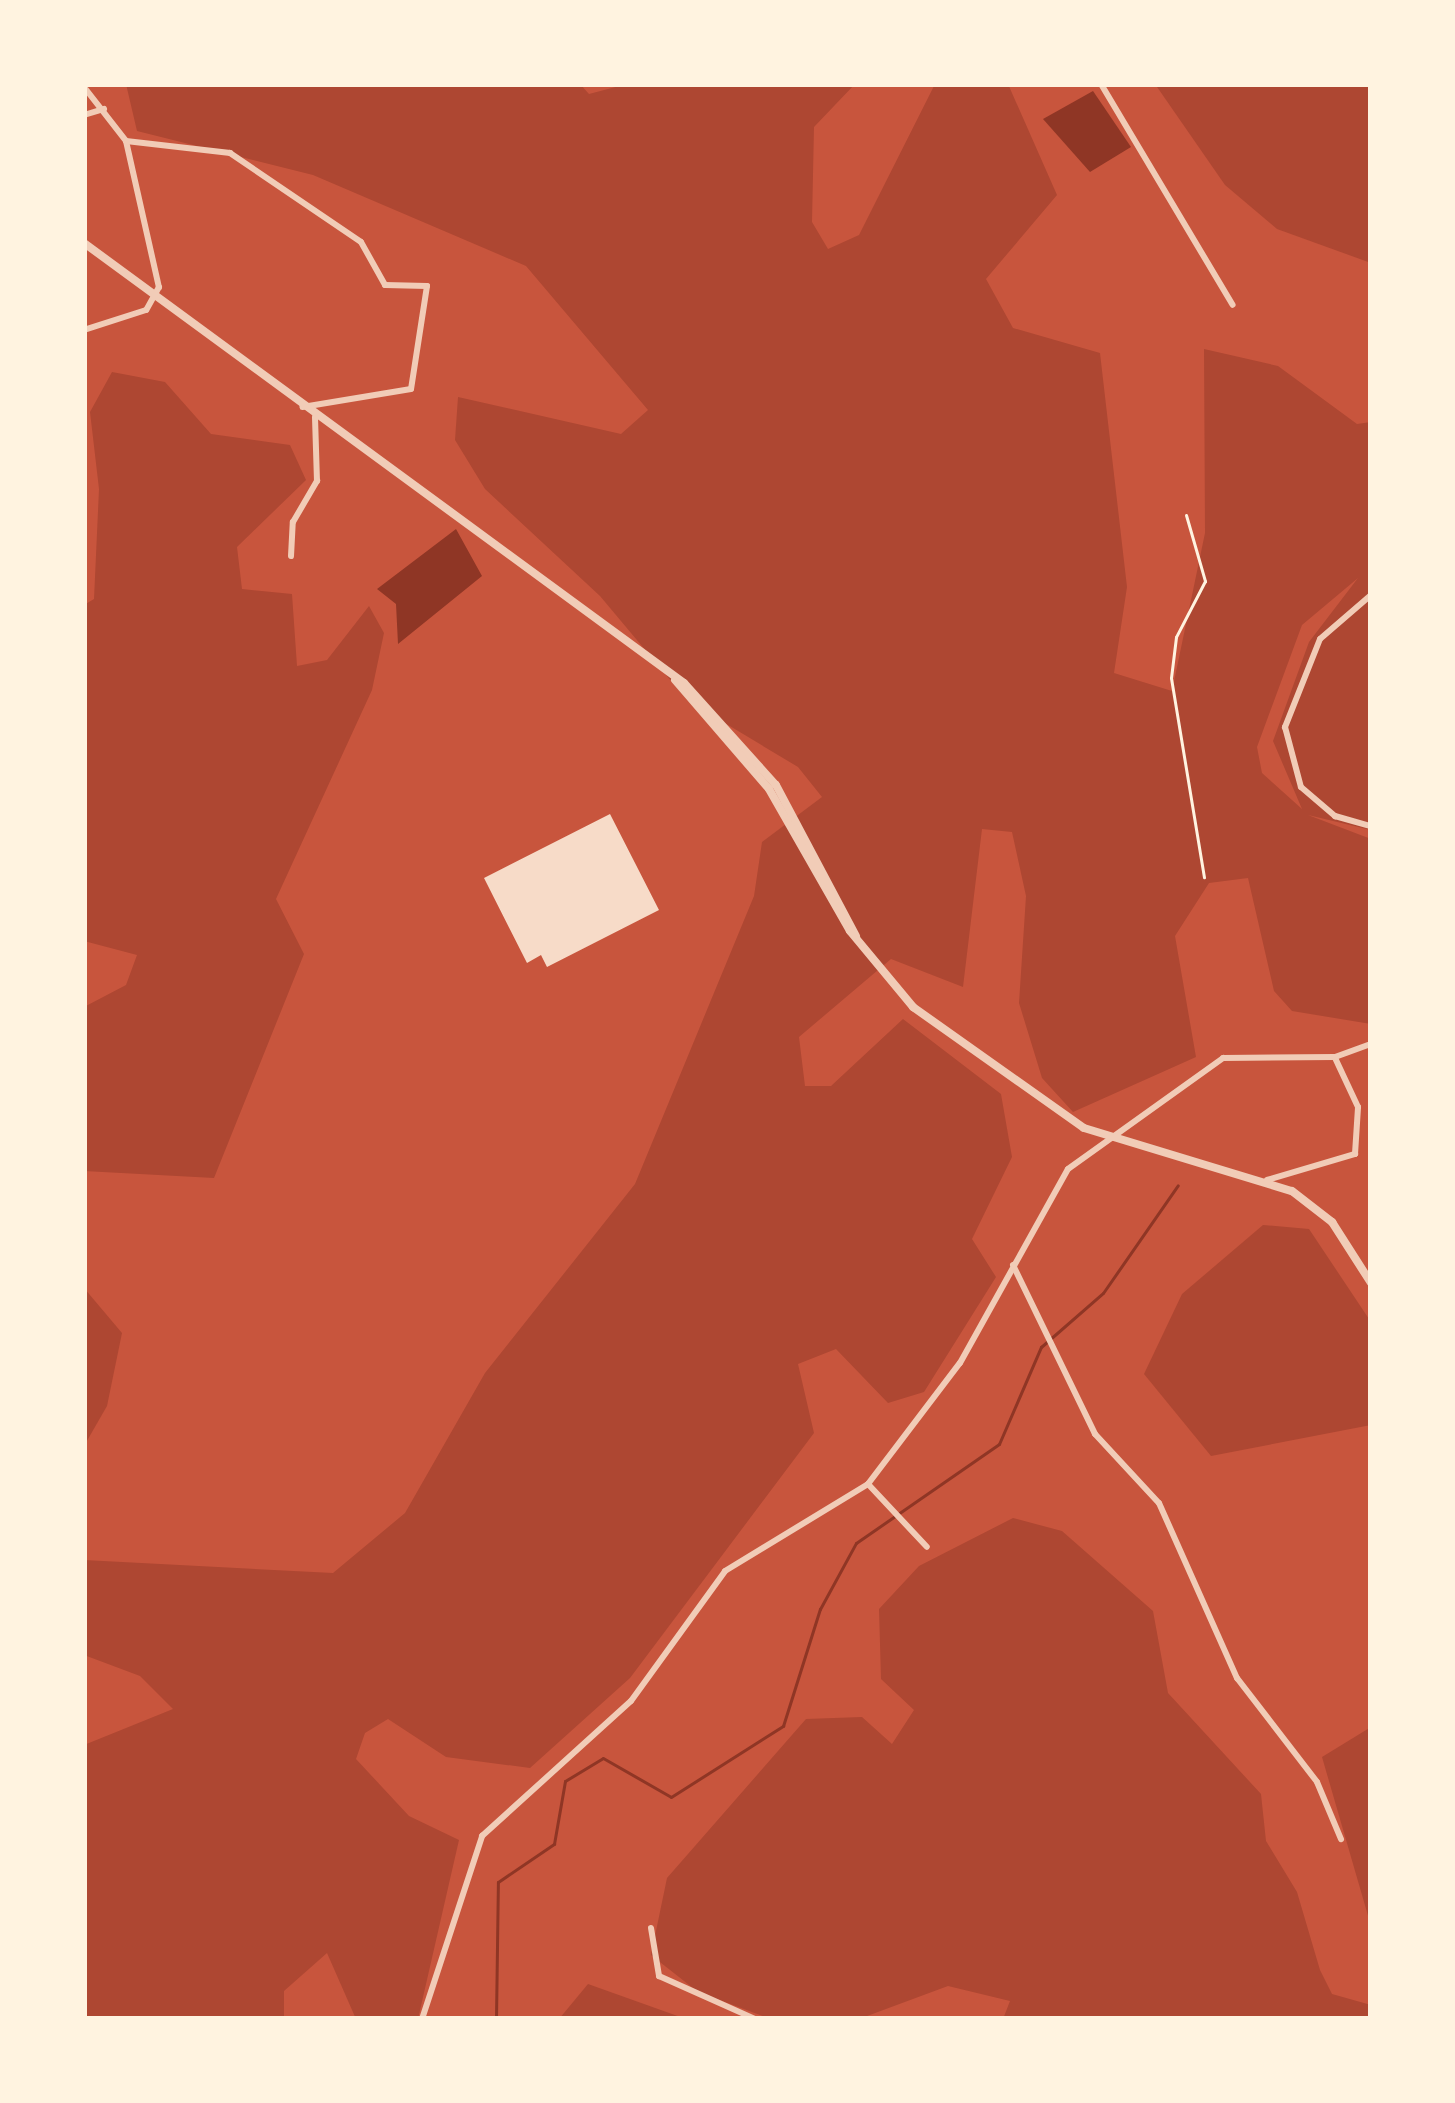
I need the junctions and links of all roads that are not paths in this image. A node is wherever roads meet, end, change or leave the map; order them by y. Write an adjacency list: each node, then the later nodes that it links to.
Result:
1 (1101, 84): 8 (street)
2 (84, 86): 3 (street)
3 (104, 109): 4 (street); 5 (street)
4 (84, 115)
5 (126, 141): 7 (street); 10 (street)
6 (84, 243): 7 (street)
7 (157, 300): 9 (street); 10 (street)
8 (1233, 305)
9 (84, 330)
10 (302, 407): 11 (street)
11 (315, 417): 12 (street); 17 (street)
12 (291, 556)
13 (1371, 595): 14 (street)
14 (1371, 826)
15 (1371, 1044): 16 (street)
16 (1335, 1058): 17 (street); 18 (street)
17 (1103, 1136): 18 (street); 19 (street)
18 (1268, 1180): 20 (street)
19 (1013, 1265): 21 (street); 23 (street)
20 (1371, 1282)
21 (868, 1484): 22 (street); 25 (street)
22 (927, 1547)
23 (1341, 1839)
24 (651, 1928): 26 (street)
25 (422, 2019)
26 (755, 2019)

